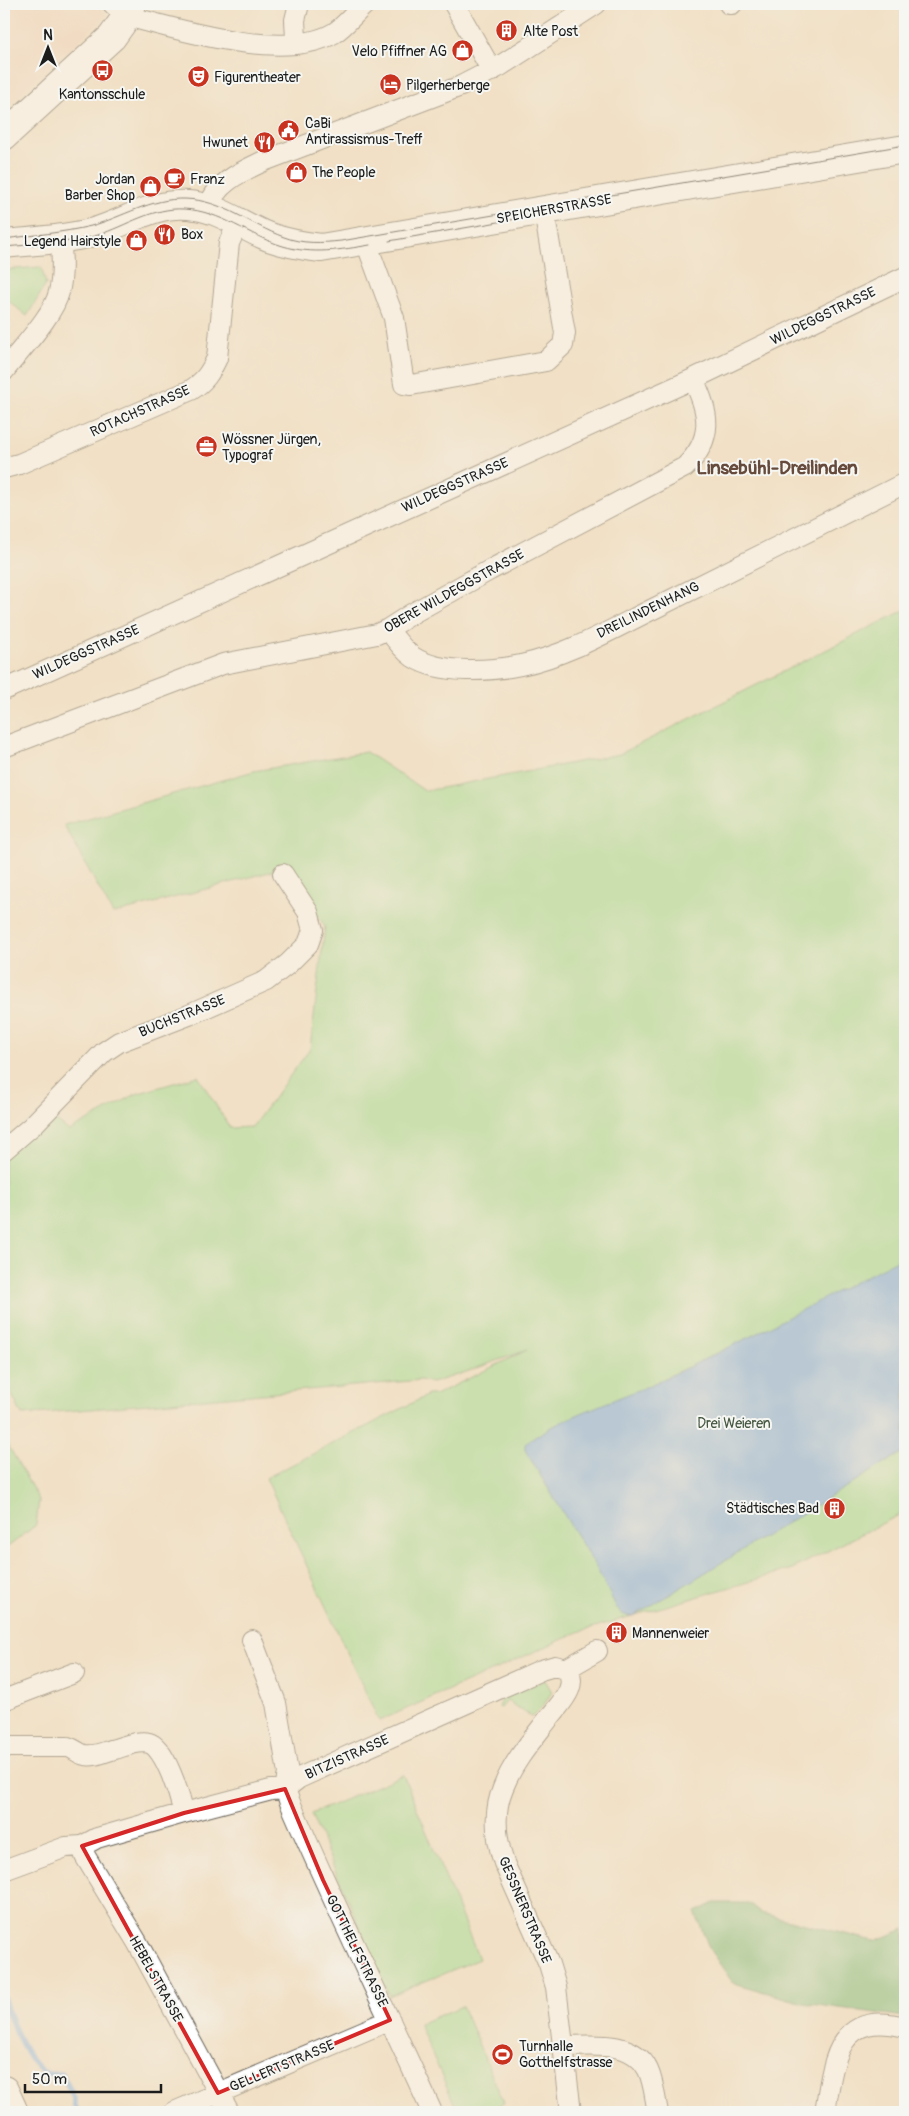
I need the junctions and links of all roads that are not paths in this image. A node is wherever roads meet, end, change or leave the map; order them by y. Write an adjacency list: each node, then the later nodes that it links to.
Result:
1 (299, 4): 6 (street)
2 (365, 4): 6 (street)
3 (454, 4): 7 (street)
4 (596, 4): 7 (street)
5 (124, 8): 6 (street); 8 (main road)
6 (293, 44)
7 (492, 70): 10 (street)
8 (4, 136)
9 (905, 149): 11 (main road, SPEICHERSTRASSE)
10 (209, 208): 12 (main road, SPEICHERSTRASSE); 13 (main road, SPEICHERSTRASSE)
11 (544, 211): 14 (main road, SPEICHERSTRASSE); 14 (street)
12 (239, 221): 14 (main road, SPEICHERSTRASSE); 19 (street, ROTACHSTRASSE)
13 (60, 238): 15 (main road, SPEICHERSTRASSE); 17 (street)
14 (366, 242)
15 (4, 244)
16 (905, 277): 18 (street, WILDEGGSTRASSE)
17 (4, 371)
18 (693, 379): 21 (street, OBERE WILDEGGSTRASSE); 22 (street, WILDEGGSTRASSE)
19 (4, 468)
20 (905, 483): 21 (street, DREILINDENHANG)
21 (388, 629): 23 (street, OBERE WILDEGGSTRASSE)
22 (4, 690)
23 (4, 747)
24 (283, 874): 25 (street, BUCHSTRASSE)
25 (4, 1150)
26 (252, 1640): 32 (street)
27 (597, 1651): 28 (street, BITZISTRASSE)
28 (566, 1669): 32 (street, BITZISTRASSE); 38 (street, GESSNERSTRASSE)
29 (74, 1673): 30 (street)
30 (4, 1700)
31 (4, 1747): 33 (street)
32 (285, 1789): 33 (street, BITZISTRASSE); 36 (street, GOTTHELFSTRASSE)
33 (184, 1813): 34 (street, BITZISTRASSE)
34 (82, 1846): 35 (street, BITZISTRASSE); 40 (street, HEBELSTRASSE)
35 (4, 1870)
36 (390, 2020): 40 (street, GELLERTSTRASSE); 44 (street, GOTTHELFSTRASSE)
37 (905, 2027): 47 (street)
38 (563, 2046): 45 (street, GESSNERSTRASSE); 46 (street)
39 (4, 2090): 41 (main road)
40 (218, 2093): 42 (street, GELLERTSTRASSE); 43 (street, HEBELSTRASSE)
41 (14, 2112)
42 (174, 2112)
43 (229, 2112)
44 (432, 2112)
45 (571, 2112)
46 (658, 2112)
47 (825, 2112)

